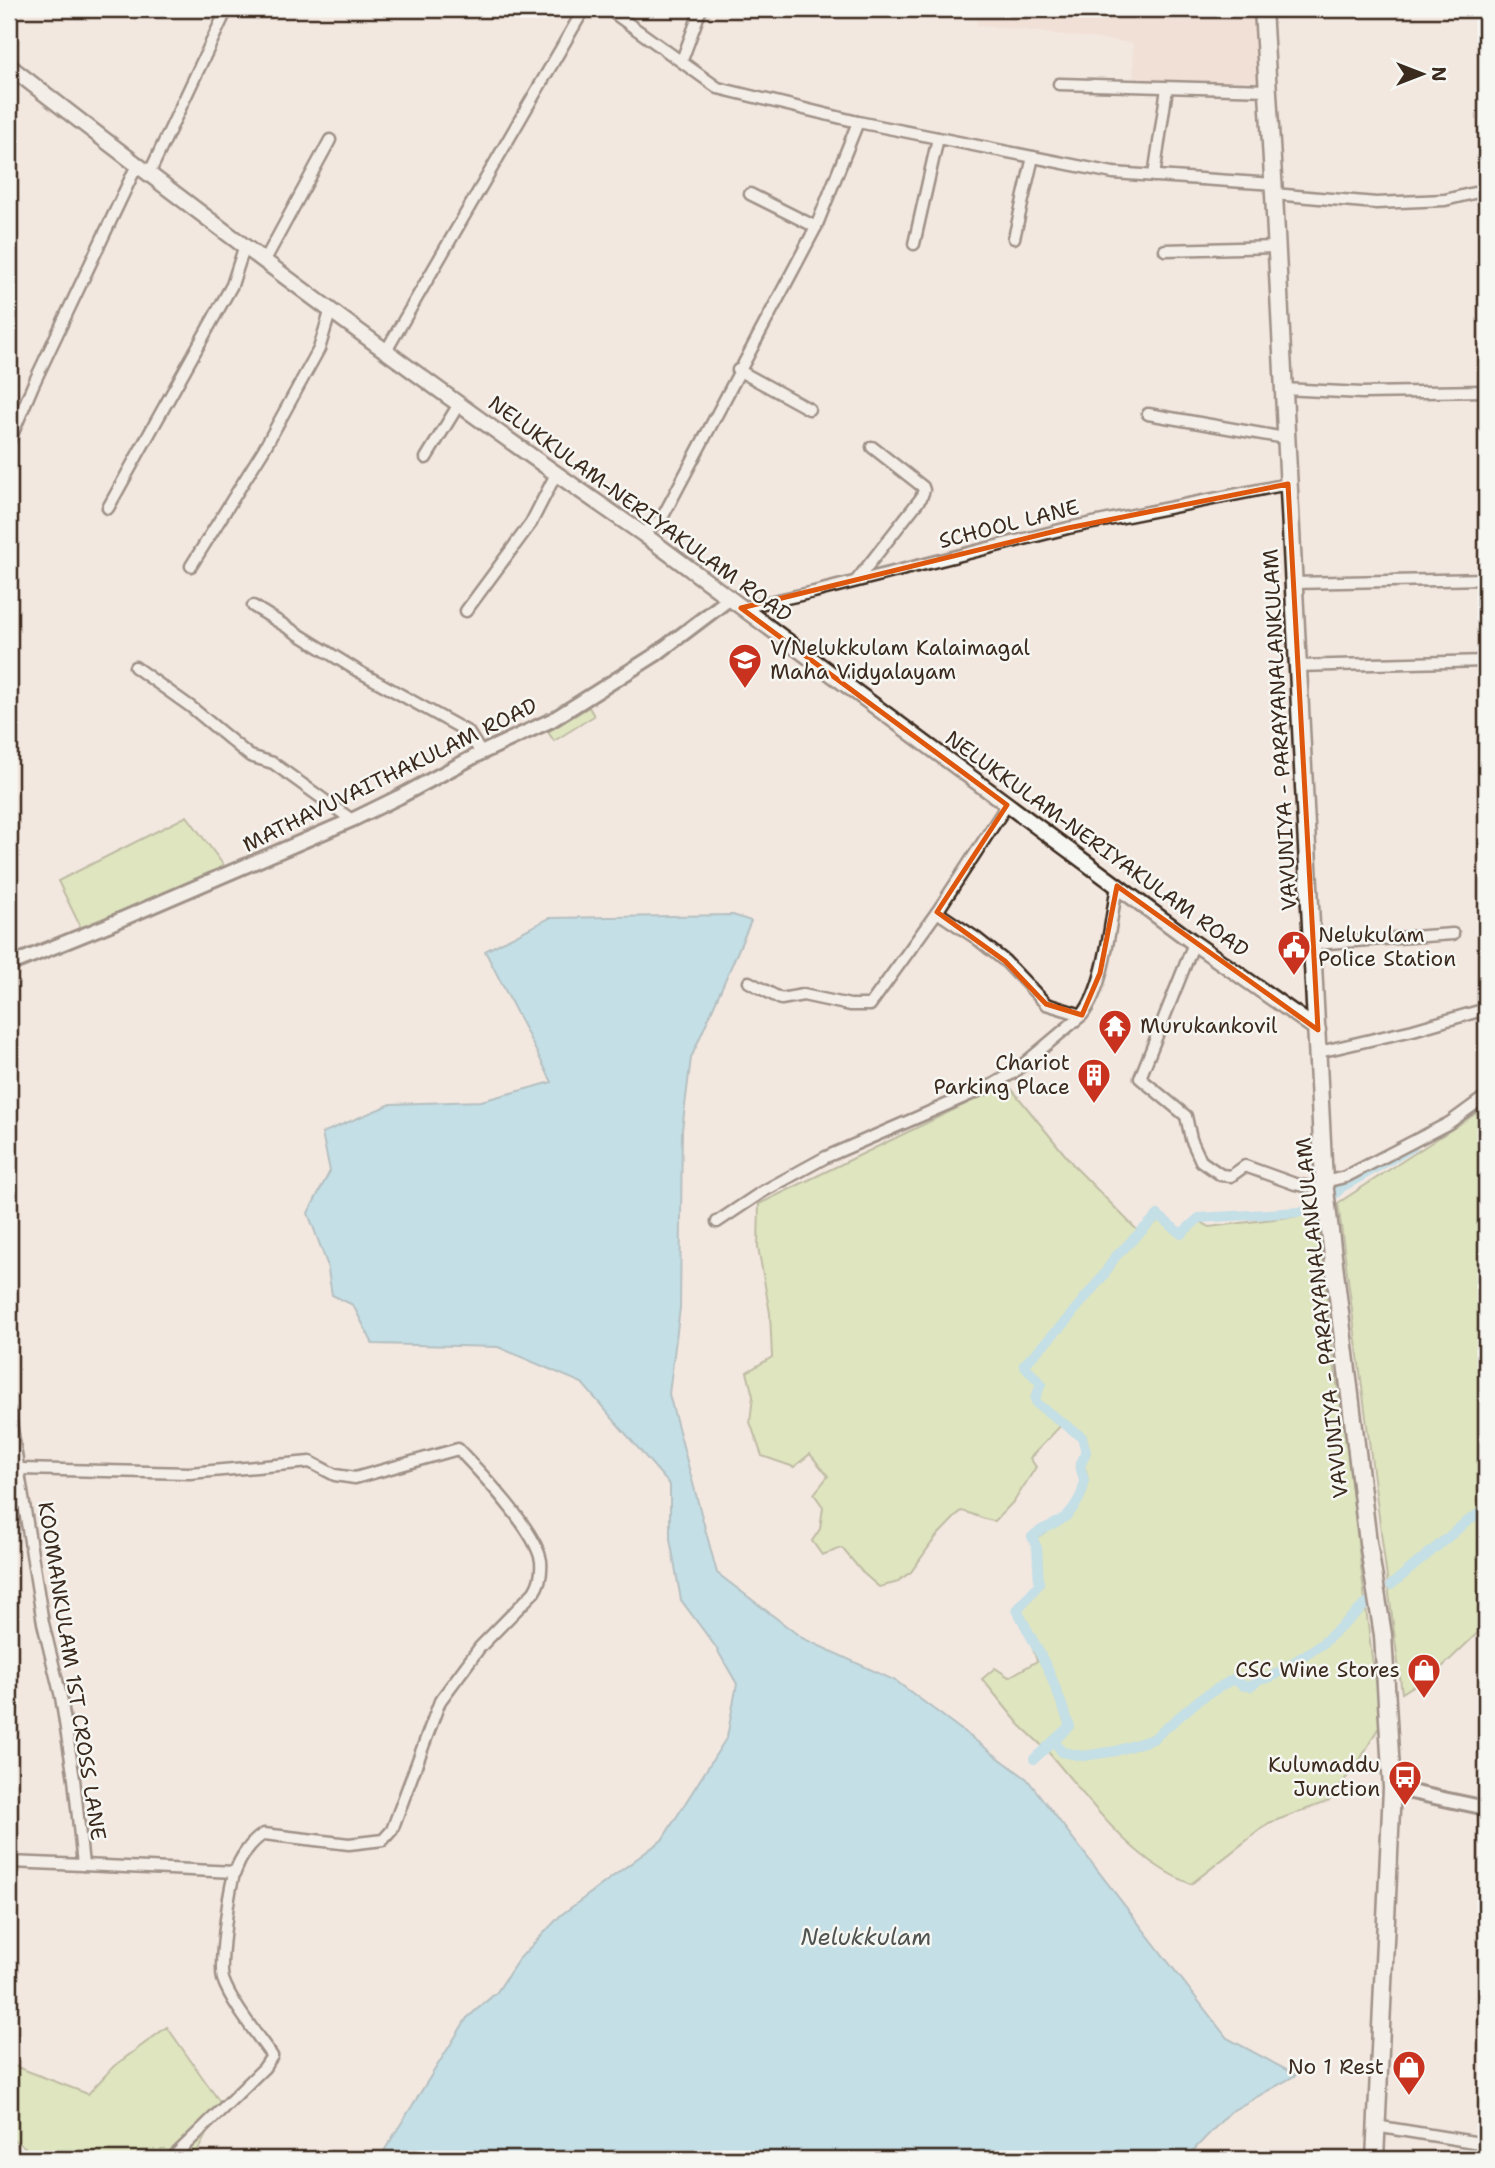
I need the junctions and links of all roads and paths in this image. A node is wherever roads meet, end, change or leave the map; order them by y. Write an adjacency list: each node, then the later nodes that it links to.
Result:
1 (227, 9): 15 (street)
2 (584, 9): 28 (street)
3 (608, 9): 6 (street)
4 (701, 9): 6 (street)
5 (1263, 9): 10 (highway, VAVUNIYA - PARAYANALANKULAM)
6 (682, 60): 11 (street)
7 (9, 66): 15 (main road, NELUKKULAM-NERIYAKULAM ROAD)
8 (1059, 84): 9 (street)
9 (1167, 88): 10 (street); 16 (street)
10 (1268, 90): 17 (highway, VAVUNIYA - PARAYANALANKULAM)
11 (858, 122): 12 (street); 20 (street)
12 (938, 138): 14 (street); 22 (street)
13 (330, 140): 26 (street)
14 (1033, 157): 16 (street); 21 (street)
15 (143, 170): 23 (main road, NELUKKULAM-NERIYAKULAM ROAD); 36 (street)
16 (1154, 176): 17 (street)
17 (1274, 189): 18 (street); 24 (highway, VAVUNIYA - PARAYANALANKULAM)
18 (1486, 190)
19 (750, 194): 20 (street)
20 (816, 227): 29 (street)
21 (1014, 238)
22 (914, 244)
23 (245, 245): 26 (main road, NELUKKULAM-NERIYAKULAM ROAD); 41 (street)
24 (1277, 247): 25 (street); 30 (highway, VAVUNIYA - PARAYANALANKULAM)
25 (1165, 250)
26 (265, 260): 27 (main road, NELUKKULAM-NERIYAKULAM ROAD)
27 (331, 309): 28 (main road, NELUKKULAM-NERIYAKULAM ROAD); 43 (street)
28 (386, 351): 32 (main road, NELUKKULAM-NERIYAKULAM ROAD)
29 (738, 370): 33 (street); 42 (street)
30 (1283, 389): 31 (street); 35 (highway, VAVUNIYA - PARAYANALANKULAM)
31 (1486, 391)
32 (459, 404): 38 (street); 39 (main road, NELUKKULAM-NERIYAKULAM ROAD)
33 (809, 409)
34 (1148, 414): 35 (street)
35 (1286, 438): 40 (highway, VAVUNIYA - PARAYANALANKULAM)
36 (9, 442)
37 (872, 447): 45 (street)
38 (426, 458)
39 (556, 474): 42 (main road, NELUKKULAM-NERIYAKULAM ROAD); 50 (street)
40 (1288, 484): 45 (street, SCHOOL LANE); 46 (highway, VAVUNIYA - PARAYANALANKULAM)
41 (108, 509)
42 (643, 534): 47 (main road, NELUKKULAM-NERIYAKULAM ROAD)
43 (191, 566)
44 (1486, 579): 46 (street)
45 (856, 582): 49 (street, SCHOOL LANE)
46 (1293, 583): 52 (highway, VAVUNIYA - PARAYANALANKULAM)
47 (729, 599): 49 (main road, NELUKKULAM-NERIYAKULAM ROAD); 54 (street, MATHAVUVAITHAKULAM ROAD)
48 (253, 606): 54 (street)
49 (741, 608): 55 (main road, NELUKKULAM-NERIYAKULAM ROAD)
50 (467, 611)
51 (1486, 661): 52 (street)
52 (1297, 666): 61 (highway, VAVUNIYA - PARAYANALANKULAM)
53 (135, 667): 56 (street)
54 (481, 753): 56 (street, MATHAVUVAITHAKULAM ROAD)
55 (1007, 805): 57 (main road, NELUKKULAM-NERIYAKULAM ROAD); 58 (street)
56 (352, 820): 62 (street, MATHAVUVAITHAKULAM ROAD)
57 (1117, 886): 60 (main road, NELUKKULAM-NERIYAKULAM ROAD); 65 (street)
58 (937, 912): 63 (street); 65 (street)
59 (1452, 934): 61 (street)
60 (1194, 943): 66 (main road, NELUKKULAM-NERIYAKULAM ROAD); 69 (street)
61 (1313, 944): 66 (highway, VAVUNIYA - PARAYANALANKULAM)
62 (9, 965)
63 (749, 982)
64 (1486, 1010): 67 (street)
65 (1082, 1015): 70 (street)
66 (1318, 1030): 67 (highway, VAVUNIYA - PARAYANALANKULAM)
67 (1319, 1052): 69 (highway, VAVUNIYA - PARAYANALANKULAM)
68 (1486, 1096): 69 (street)
69 (1325, 1186): 73 (highway, VAVUNIYA - PARAYANALANKULAM)
70 (717, 1222)
71 (9, 1410): 72 (street, KOOMANKULAM 1ST CROSS LANE)
72 (20, 1469): 76 (street, KOOMANKULAM 1ST CROSS LANE); 77 (street)
73 (1392, 1788): 74 (street); 78 (highway, VAVUNIYA - PARAYANALANKULAM)
74 (1486, 1808)
75 (9, 1862): 76 (street, KOOMANKULAM 1ST CROSS LANE)
76 (83, 1865): 77 (street)
77 (235, 1872): 80 (street)
78 (1375, 2126): 79 (street); 81 (highway, VAVUNIYA - PARAYANALANKULAM)
79 (1486, 2144)
80 (171, 2159)
81 (1375, 2159)

